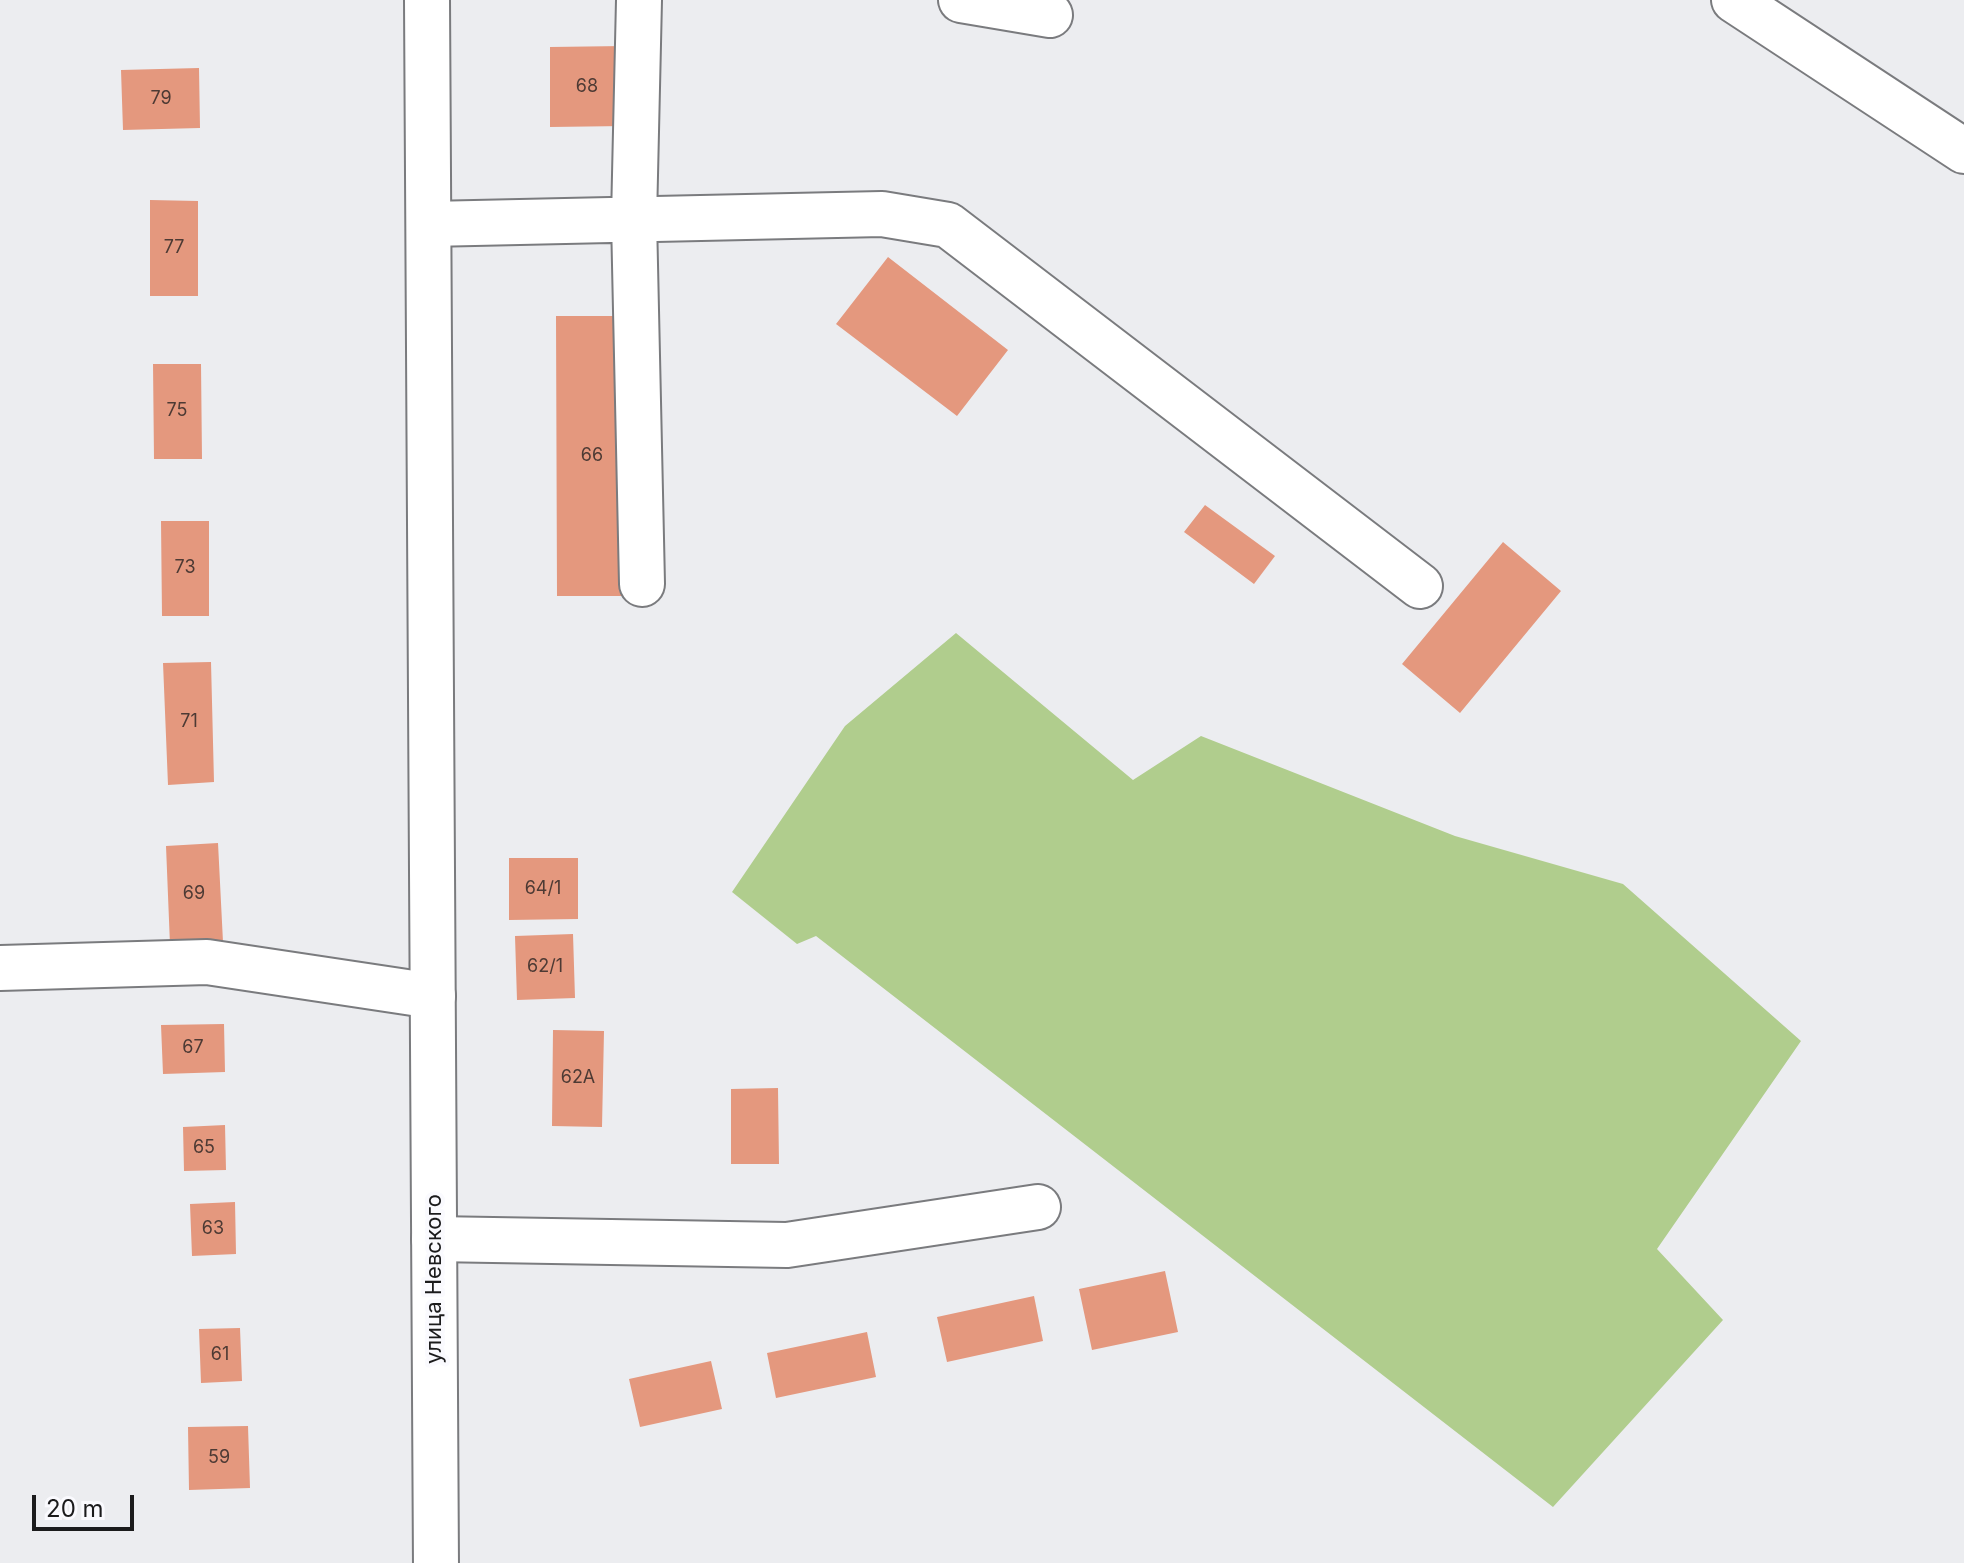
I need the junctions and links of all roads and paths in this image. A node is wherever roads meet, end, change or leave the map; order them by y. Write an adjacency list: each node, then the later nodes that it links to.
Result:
1 (427, 0): 8 (main road, улица Невского)
2 (639, 0): 7 (main road)
3 (961, 0): 5 (main road)
4 (1734, 0): 6 (main road)
5 (1050, 15)
6 (1964, 151)
7 (634, 219): 8 (main road); 9 (main road); 10 (main road)
8 (429, 224): 12 (main road, улица Невского)
9 (642, 584)
10 (1420, 586)
11 (0, 968): 12 (main road)
12 (433, 996): 14 (main road, улица Невского)
13 (1038, 1207): 14 (main road)
14 (434, 1239): 15 (main road, улица Невского)
15 (436, 1563)

